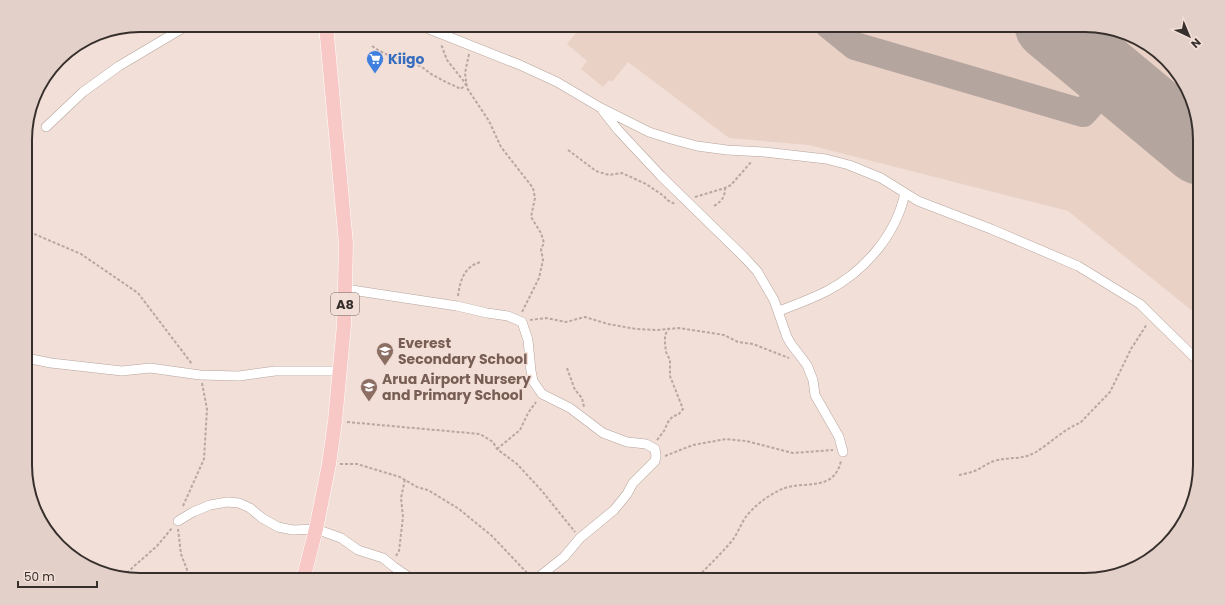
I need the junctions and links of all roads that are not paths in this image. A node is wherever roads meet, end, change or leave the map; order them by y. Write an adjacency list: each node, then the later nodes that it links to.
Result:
1 (176, 32): 5 (street)
2 (327, 32): 7 (main road, A8)
3 (437, 32): 4 (street)
4 (601, 108): 6 (street); 8 (street)
5 (46, 127)
6 (905, 193): 8 (street); 9 (street)
7 (345, 289): 11 (main road, A8); 17 (street)
8 (779, 311): 12 (street)
9 (1193, 356)
10 (32, 359): 11 (street)
11 (340, 371): 14 (main road, A8)
12 (843, 452)
13 (178, 521): 14 (street)
14 (316, 529): 15 (main road, A8); 16 (street)
15 (306, 573)
16 (403, 573)
17 (540, 573)

